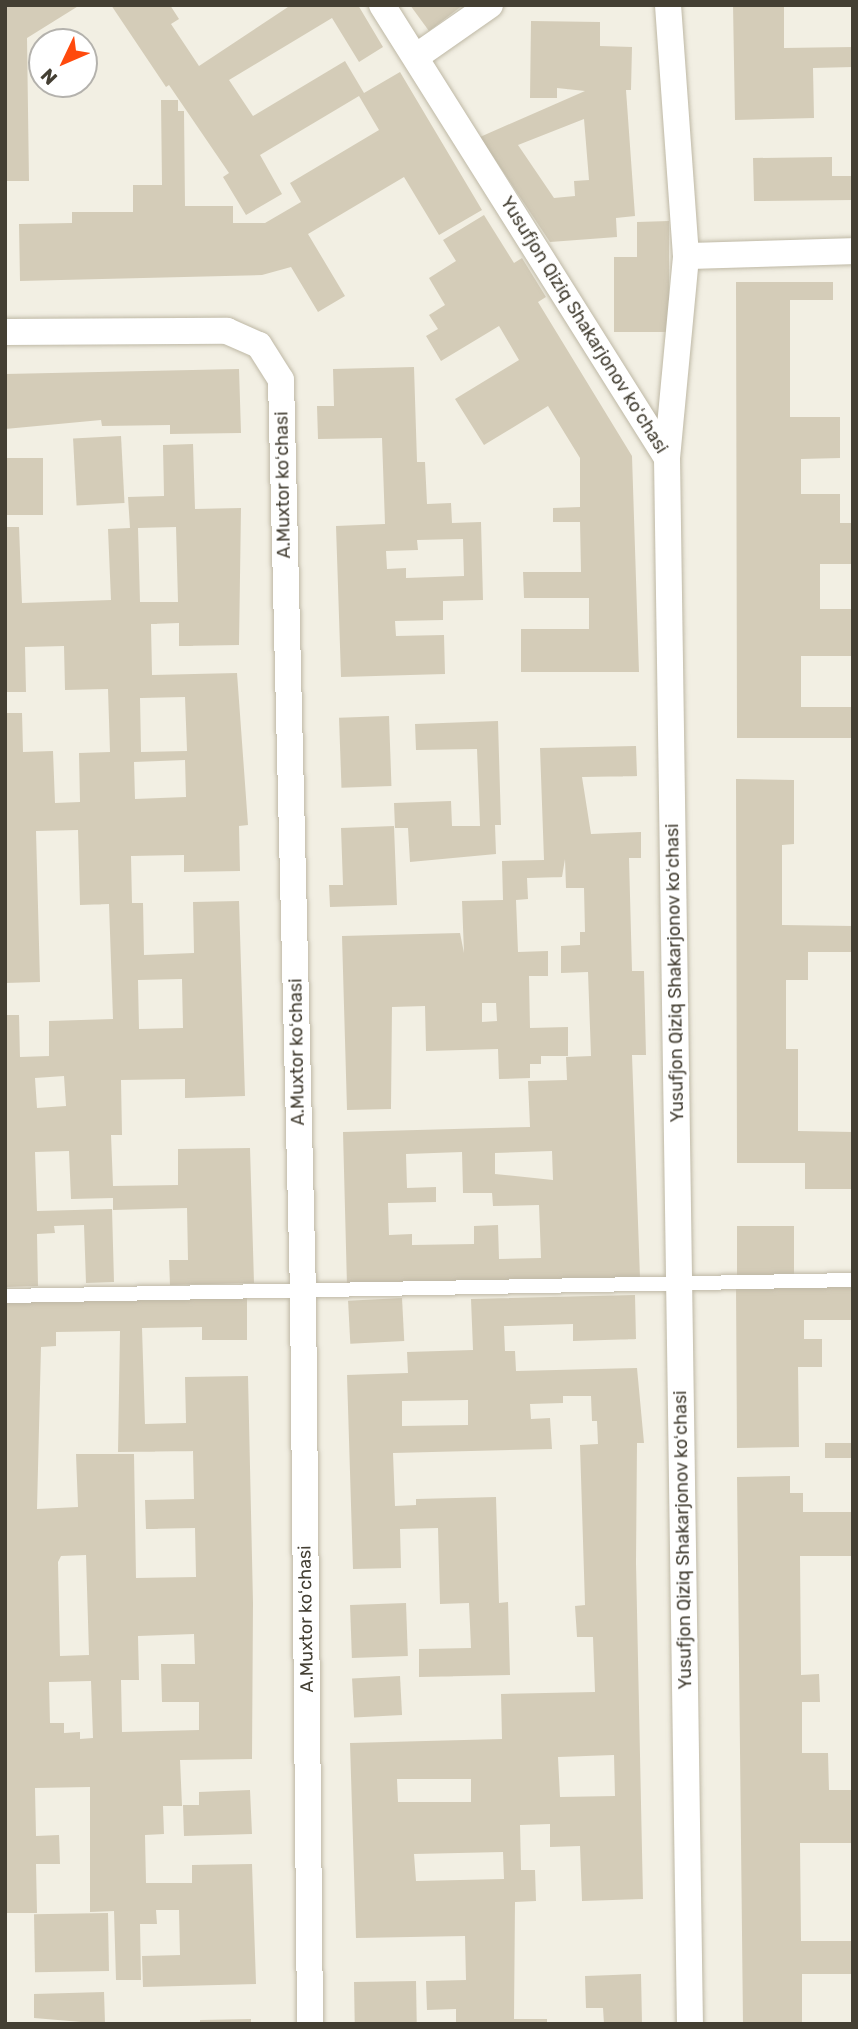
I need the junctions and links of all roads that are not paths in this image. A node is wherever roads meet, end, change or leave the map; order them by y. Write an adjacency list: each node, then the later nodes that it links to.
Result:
1 (382, 5): 4 (street, Yusufjon Qiziq Shakarjonov koʻchasi)
2 (490, 5): 4 (street)
3 (668, 5): 6 (street)
4 (417, 56): 8 (street, Yusufjon Qiziq Shakarjonov koʻchasi)
5 (853, 251): 6 (street)
6 (686, 256): 8 (street)
7 (5, 332): 11 (street, A.Muxtor koʻchasi)
8 (667, 458): 10 (street, Yusufjon Qiziq Shakarjonov koʻchasi)
9 (853, 1280): 10 (lane)
10 (680, 1284): 11 (lane); 14 (street, Yusufjon Qiziq Shakarjonov koʻchasi)
11 (303, 1293): 12 (lane); 13 (street, A.Muxtor koʻchasi)
12 (5, 1296)
13 (310, 2024)
14 (690, 2024)

